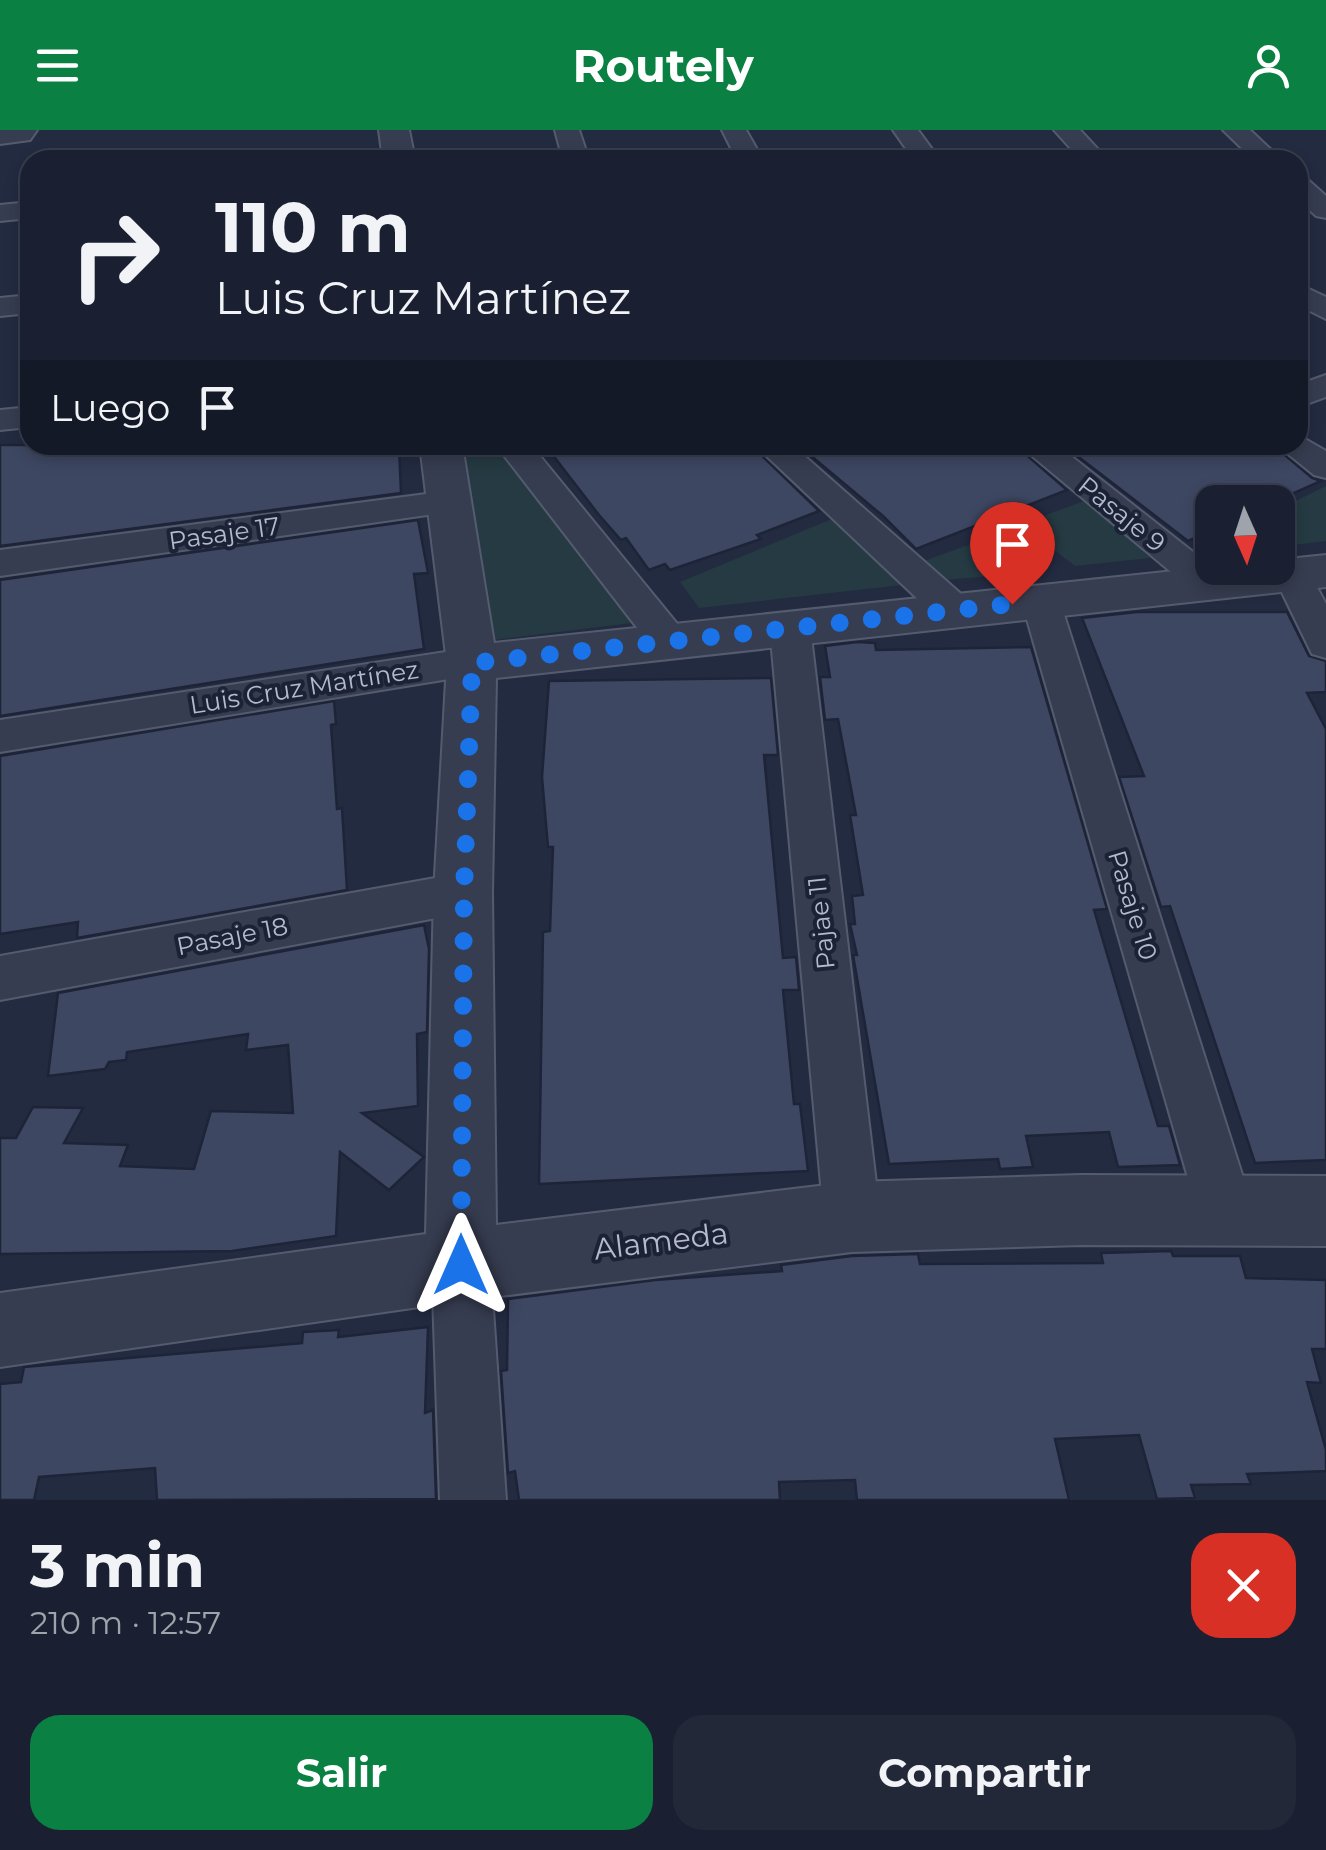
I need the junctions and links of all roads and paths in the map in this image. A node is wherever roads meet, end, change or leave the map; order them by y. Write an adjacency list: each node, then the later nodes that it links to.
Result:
1 (25, 130): 4 (street)
2 (1066, 130): 5 (street)
3 (1235, 130): 6 (street)
4 (0, 136)
5 (1085, 150)
6 (1258, 150)
7 (442, 455): 11 (street)
8 (521, 455): 19 (street)
9 (783, 455): 17 (street)
10 (1048, 455): 13 (street, Pasaje 9)
11 (449, 502): 12 (street, Pasaje 17); 21 (street)
12 (0, 563)
13 (1195, 573)
14 (1309, 573): 20 (street)
15 (1199, 585): 16 (street, Luis Cruz Martínez)
16 (1041, 602): 17 (street, Luis Cruz Martínez); 25 (street, Pasaje 10)
17 (954, 611): 18 (street, Luis Cruz Martínez)
18 (790, 628): 19 (street, Luis Cruz Martínez); 27 (street, Pajae 11)
19 (669, 642): 21 (street, Luis Cruz Martínez)
20 (1326, 644)
21 (472, 663): 22 (street, Luis Cruz Martínez); 23 (street)
22 (0, 736)
23 (464, 893): 24 (street, Pasaje 18); 28 (street)
24 (0, 978)
25 (1225, 1209): 26 (street, Alameda); 27 (street, Alameda)
26 (1326, 1212)
27 (852, 1217): 28 (street, Alameda)
28 (461, 1265): 29 (street, Alameda); 30 (street)
29 (0, 1330)
30 (473, 1500)

